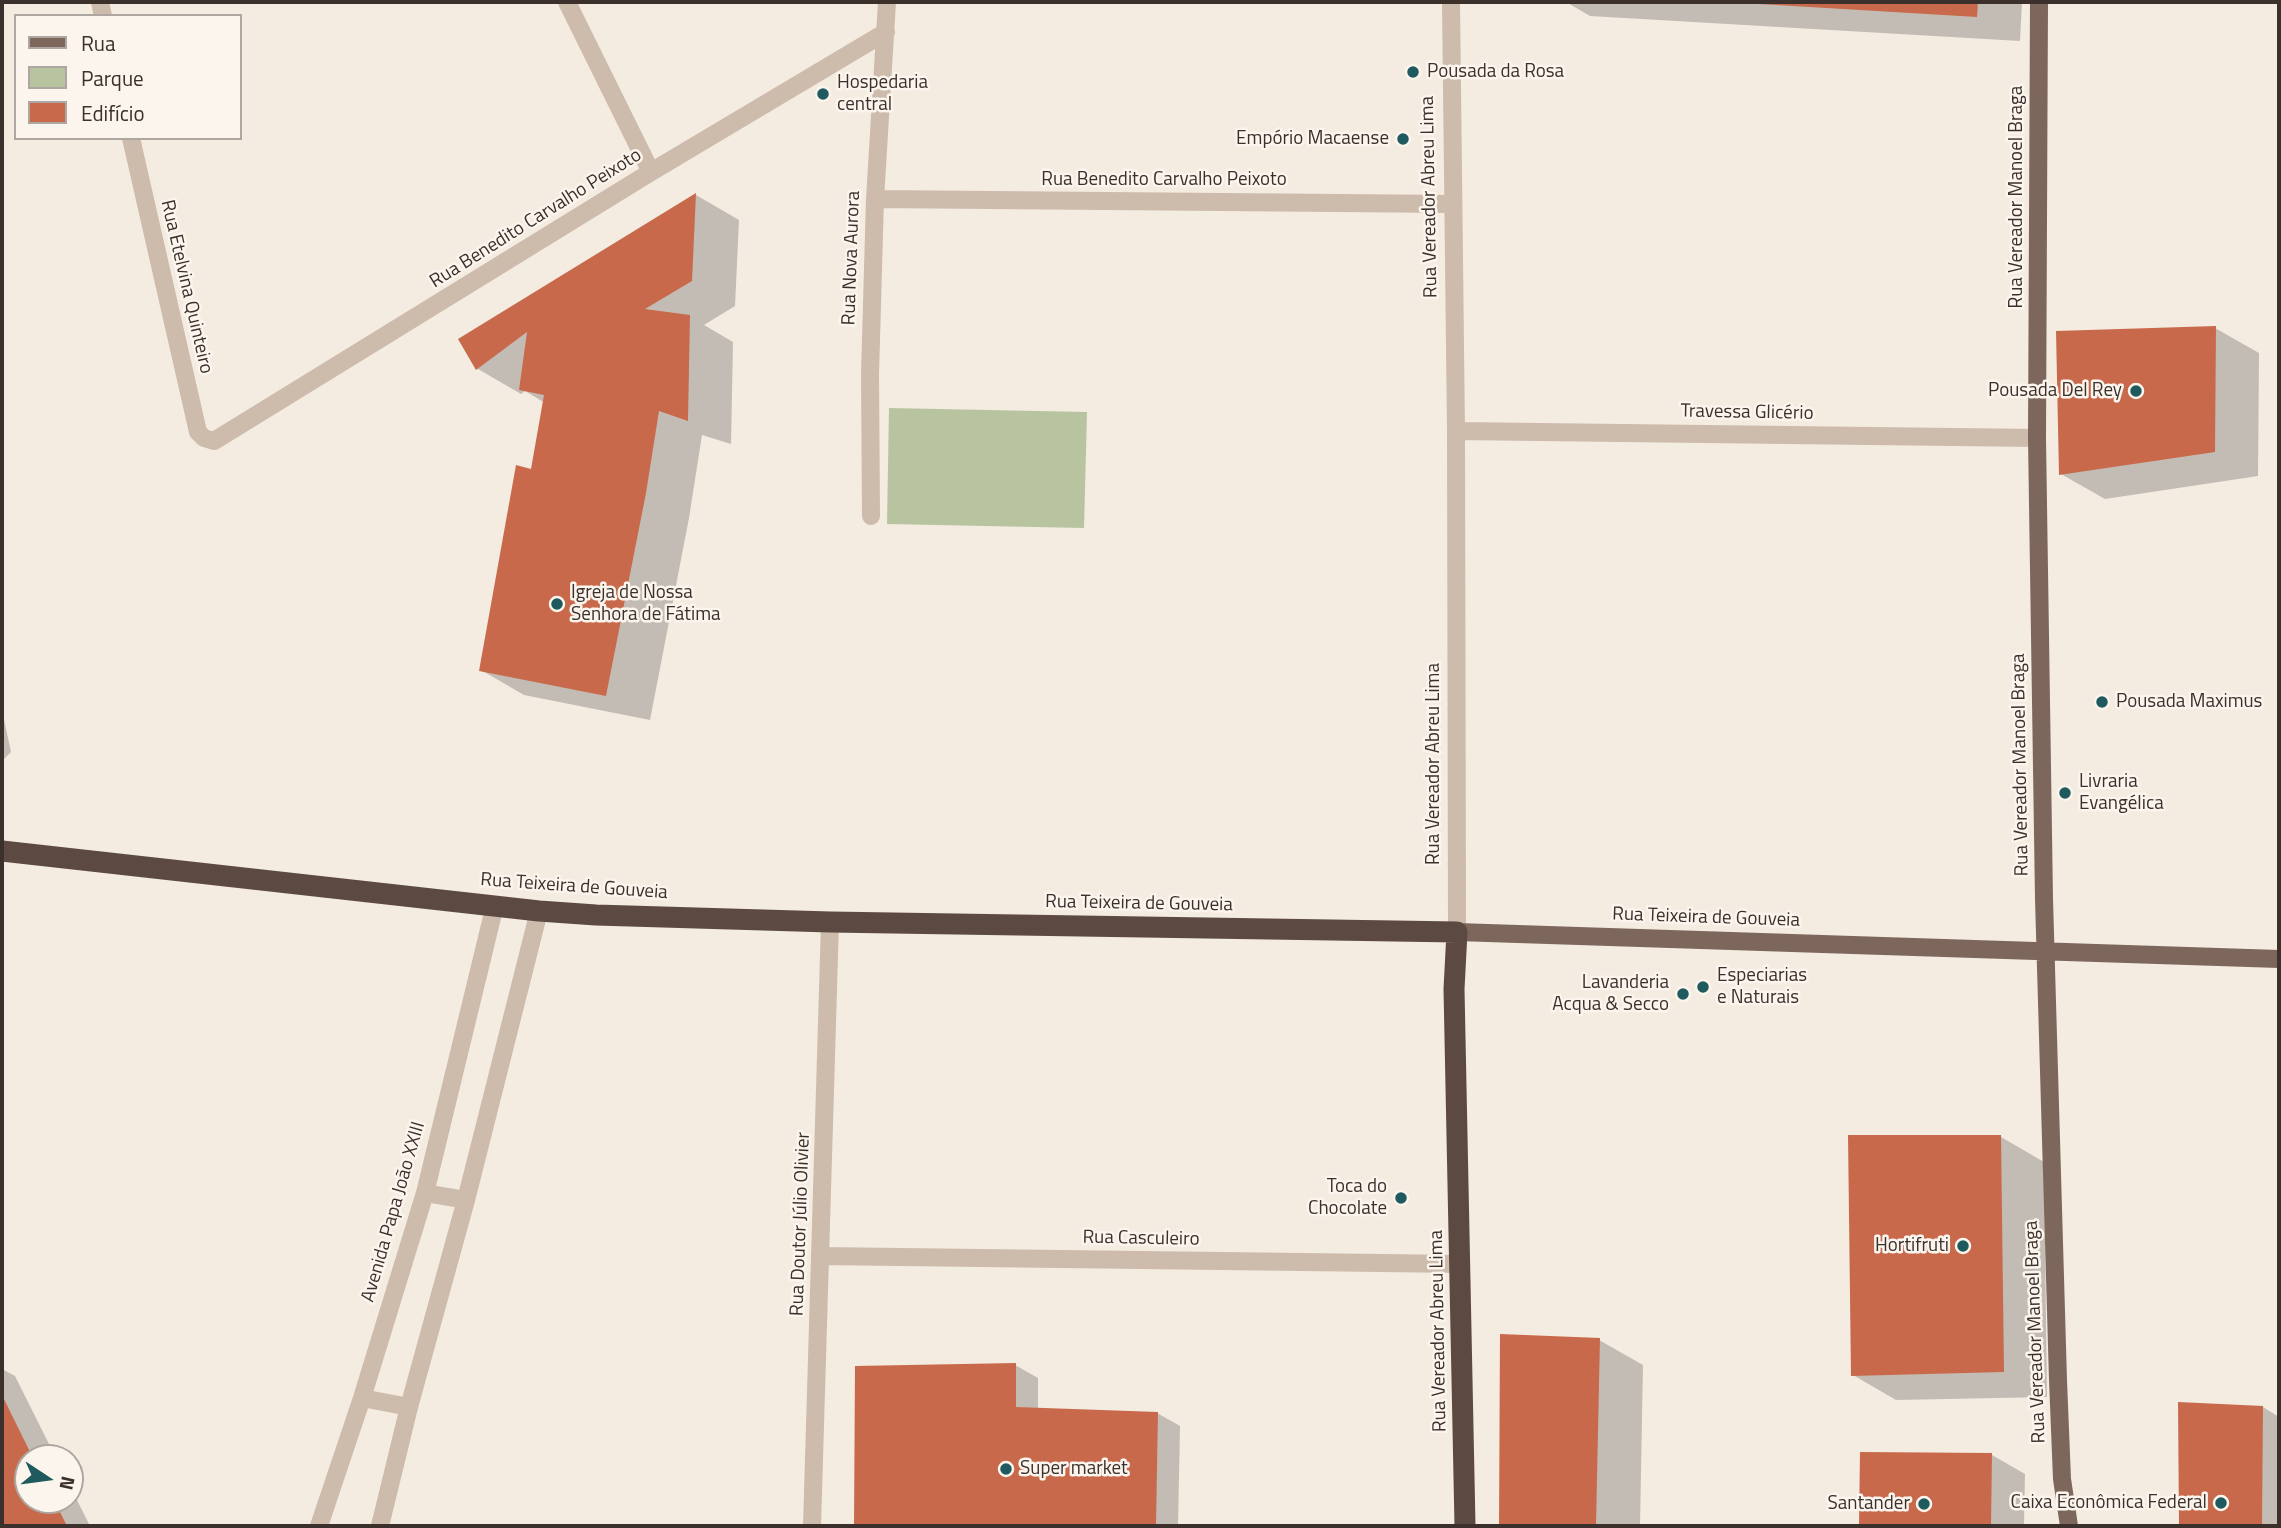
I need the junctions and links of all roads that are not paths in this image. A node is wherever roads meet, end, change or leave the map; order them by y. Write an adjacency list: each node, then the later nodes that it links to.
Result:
1 (567, 2): 7 (street)
2 (887, 2): 5 (street, Rua Nova Aurora)
3 (1451, 2): 9 (street, Rua Vereador Abreu Lima)
4 (2039, 2): 11 (main road, Rua Vereador Manoel Braga)
5 (886, 32): 7 (street, Rua Benedito Carvalho Peixoto); 8 (street, Rua Nova Aurora)
6 (131, 140): 12 (street, Rua Etelvina Quinteiro)
7 (651, 172): 12 (street, Rua Benedito Carvalho Peixoto)
8 (875, 199): 9 (street, Rua Benedito Carvalho Peixoto); 13 (street, Rua Nova Aurora)
9 (1453, 204): 10 (street, Rua Vereador Abreu Lima)
10 (1456, 431): 11 (street, Travessa Glicério); 18 (street, Rua Vereador Abreu Lima)
11 (2037, 438): 19 (main road, Rua Vereador Manoel Braga)
12 (209, 440)
13 (871, 516)
14 (2, 848): 15 (highway, Rua Teixeira de Gouveia)
15 (495, 905): 16 (highway, Rua Teixeira de Gouveia); 21 (street, Avenida Papa João XXIII)
16 (539, 911): 17 (highway, Rua Teixeira de Gouveia); 22 (street)
17 (830, 922): 18 (highway, Rua Teixeira de Gouveia); 23 (street, Rua Doutor Júlio Olivier)
18 (1457, 932): 19 (main road, Rua Teixeira de Gouveia); 24 (highway, Rua Vereador Abreu Lima)
19 (2045, 951): 20 (main road, Rua Teixeira de Gouveia); 31 (main road, Rua Vereador Manoel Braga)
20 (2279, 959)
21 (425, 1193): 22 (street); 25 (street, Avenida Papa João XXIII)
22 (466, 1200): 26 (street)
23 (821, 1256): 24 (street, Rua Casculeiro); 29 (street, Rua Doutor Júlio Olivier)
24 (1461, 1264): 30 (highway, Rua Vereador Abreu Lima)
25 (362, 1398): 26 (street); 27 (street, Avenida Papa João XXIII)
26 (410, 1407): 28 (street)
27 (319, 1526)
28 (380, 1526)
29 (812, 1526)
30 (1465, 1526)
31 (2068, 1526)

